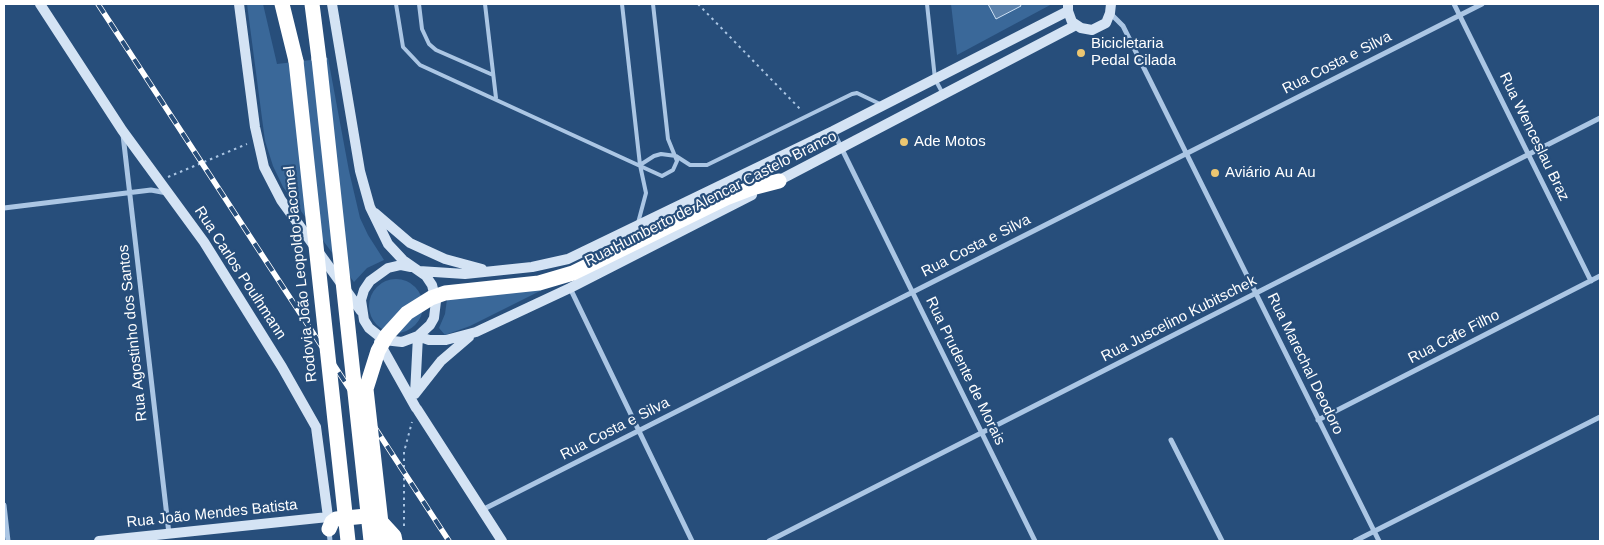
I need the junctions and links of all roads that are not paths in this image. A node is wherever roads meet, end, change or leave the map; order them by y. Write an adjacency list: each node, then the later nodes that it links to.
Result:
1 (40, 4): 24 (main road, Rua Carlos Poulhmann)
2 (239, 4): 44 (main road)
3 (282, 4): 63 (highway, Rodovia João Leopoldo Jacomel, bridge)
4 (312, 4): 64 (highway, bridge)
5 (332, 4): 34 (main road)
6 (396, 4): 21 (lane)
7 (419, 4): 18 (lane)
8 (486, 4): 18 (lane)
9 (622, 4): 30 (lane)
10 (654, 4): 29 (lane)
11 (927, 4): 19 (lane)
12 (1454, 4): 16 (street, Rua Wenceslau Braz)
13 (1482, 4): 16 (street, Rua Costa e Silva)
14 (1112, 7): 17 (main road); 27 (street, Rua Marechal Deodoro)
15 (1068, 8): 17 (main road); 19 (main road, Rua Humberto de Alencar Castelo Branco)
16 (1460, 15): 27 (street, Rua Costa e Silva); 28 (street, Rua Wenceslau Braz)
17 (1076, 26): 20 (main road, Rua Humberto de Alencar Castelo Branco)
18 (493, 76): 21 (lane)
19 (935, 79): 20 (lane); 22 (main road, Rua Humberto de Alencar Castelo Branco)
20 (943, 96): 26 (main road, Rua Humberto de Alencar Castelo Branco)
21 (496, 98): 30 (lane)
22 (883, 105): 25 (main road, Rua Humberto de Alencar Castelo Branco); 29 (lane)
23 (1600, 118): 28 (street, Rua Juscelino Kubitschek)
24 (122, 130): 32 (street, Rua Agostinho dos Santos); 33 (main road, Rua Carlos Poulhmann)
25 (833, 131): 26 (street, Rua Prudente de Morais); 36 (main road, Rua Humberto de Alencar Castelo Branco)
26 (842, 149): 31 (main road, Rua Humberto de Alencar Castelo Branco); 42 (street, Rua Prudente de Morais)
27 (1187, 153): 42 (street, Rua Costa e Silva); 43 (street, Rua Marechal Deodoro)
28 (1529, 154): 40 (street, Rua Wenceslau Braz); 43 (street, Rua Juscelino Kubitschek)
29 (676, 156): 30 (lane); 30 (lane)
30 (640, 164): 36 (lane)
31 (779, 181): 41 (main road, Rua Humberto de Alencar Castelo Branco); 65 (highway, bridge)
32 (130, 193): 33 (street); 35 (street); 59 (street, Rua Agostinho dos Santos)
33 (168, 193): 57 (main road, Rua Carlos Poulhmann)
34 (370, 206): 37 (main road); 38 (main road)
35 (4, 208)
36 (637, 226): 38 (main road, Rua Humberto de Alencar Castelo Branco)
37 (415, 269): 38 (main road, Rua Humberto de Alencar Castelo Branco); 44 (main road); 47 (main road)
38 (496, 271)
39 (1600, 276): 40 (street, Rua Cafe Filho)
40 (1591, 280): 51 (street, Rua Cafe Filho)
41 (570, 288): 45 (main road, Rua Humberto de Alencar Castelo Branco); 52 (street)
42 (912, 293): 52 (street, Rua Costa e Silva); 53 (street, Rua Prudente de Morais)
43 (1256, 294): 51 (street, Rua Marechal Deodoro); 53 (street, Rua Juscelino Kubitschek)
44 (361, 311): 46 (main road)
45 (476, 332): 47 (main road, Rua Humberto de Alencar Castelo Branco); 48 (main road)
46 (376, 335): 47 (main road); 49 (main road)
47 (418, 336): 48 (main road)
48 (415, 394): 49 (street)
49 (417, 409): 56 (main road)
50 (1600, 417): 58 (street)
51 (1318, 420): 58 (street, Rua Marechal Deodoro)
52 (638, 430): 56 (street, Rua Costa e Silva); 68 (street)
53 (981, 432): 69 (street, Rua Juscelino Kubitschek); 70 (street, Rua Prudente de Morais)
54 (1171, 440): 71 (street)
55 (4, 505): 61 (street)
56 (482, 510): 67 (main road)
57 (329, 529): 59 (main road, Rua João Mendes Batista); 60 (highway); 66 (street)
58 (1374, 532): 72 (street); 73 (street, Rua Marechal Deodoro)
59 (169, 534): 62 (main road, Rua João Mendes Batista)
60 (400, 536)
61 (8, 541)
62 (99, 541)
63 (348, 541)
64 (371, 541)
65 (383, 541)
66 (400, 541)
67 (502, 541)
68 (692, 541)
69 (769, 541)
70 (1035, 541)
71 (1222, 541)
72 (1355, 541)
73 (1378, 541)

